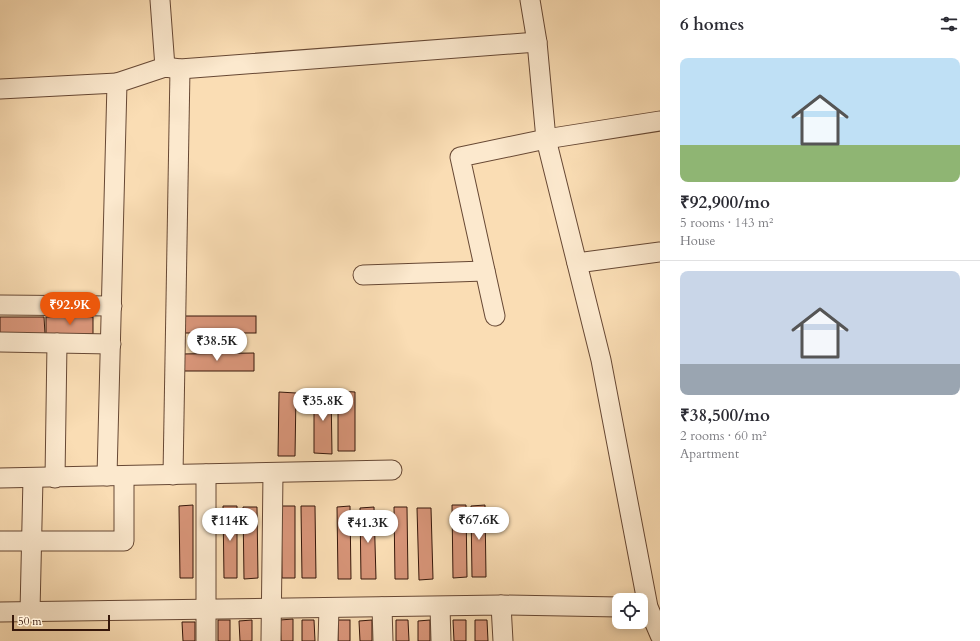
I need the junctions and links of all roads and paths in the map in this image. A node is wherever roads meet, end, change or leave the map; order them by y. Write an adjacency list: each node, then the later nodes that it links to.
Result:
1 (160, 0): 4 (street)
2 (530, 0): 3 (street)
3 (537, 42): 4 (street); 8 (street)
4 (172, 68): 5 (street); 22 (street)
5 (117, 83): 6 (street); 14 (street)
6 (0, 89)
7 (660, 121): 8 (street)
8 (546, 139): 10 (street); 11 (street)
9 (660, 252): 10 (street)
10 (577, 263): 29 (street)
11 (485, 271): 12 (street); 15 (street)
12 (363, 275)
13 (0, 305): 14 (street)
14 (112, 306): 18 (street)
15 (495, 316)
16 (0, 342): 17 (street)
17 (57, 343): 18 (street); 26 (street)
18 (111, 344): 23 (street)
19 (392, 470): 20 (street)
20 (274, 473): 21 (street); 34 (street)
21 (206, 474): 22 (street); 36 (street)
22 (172, 475): 23 (street)
23 (116, 476): 26 (street); 28 (street)
24 (0, 478): 25 (street)
25 (32, 478): 26 (street); 28 (street)
26 (55, 478)
27 (0, 541): 28 (street)
28 (30, 541): 38 (street)
29 (642, 593)
30 (501, 605): 32 (street); 33 (street); 46 (street)
31 (382, 607): 32 (street); 35 (street); 44 (street)
32 (440, 607): 45 (street)
33 (612, 607)
34 (272, 608): 35 (street); 36 (street); 42 (street)
35 (329, 608): 43 (street)
36 (207, 609): 38 (street); 41 (street)
37 (0, 612): 38 (street)
38 (30, 612)
39 (648, 614): 40 (street)
40 (660, 635)
41 (206, 641)
42 (271, 641)
43 (328, 641)
44 (383, 641)
45 (441, 641)
46 (503, 641)

